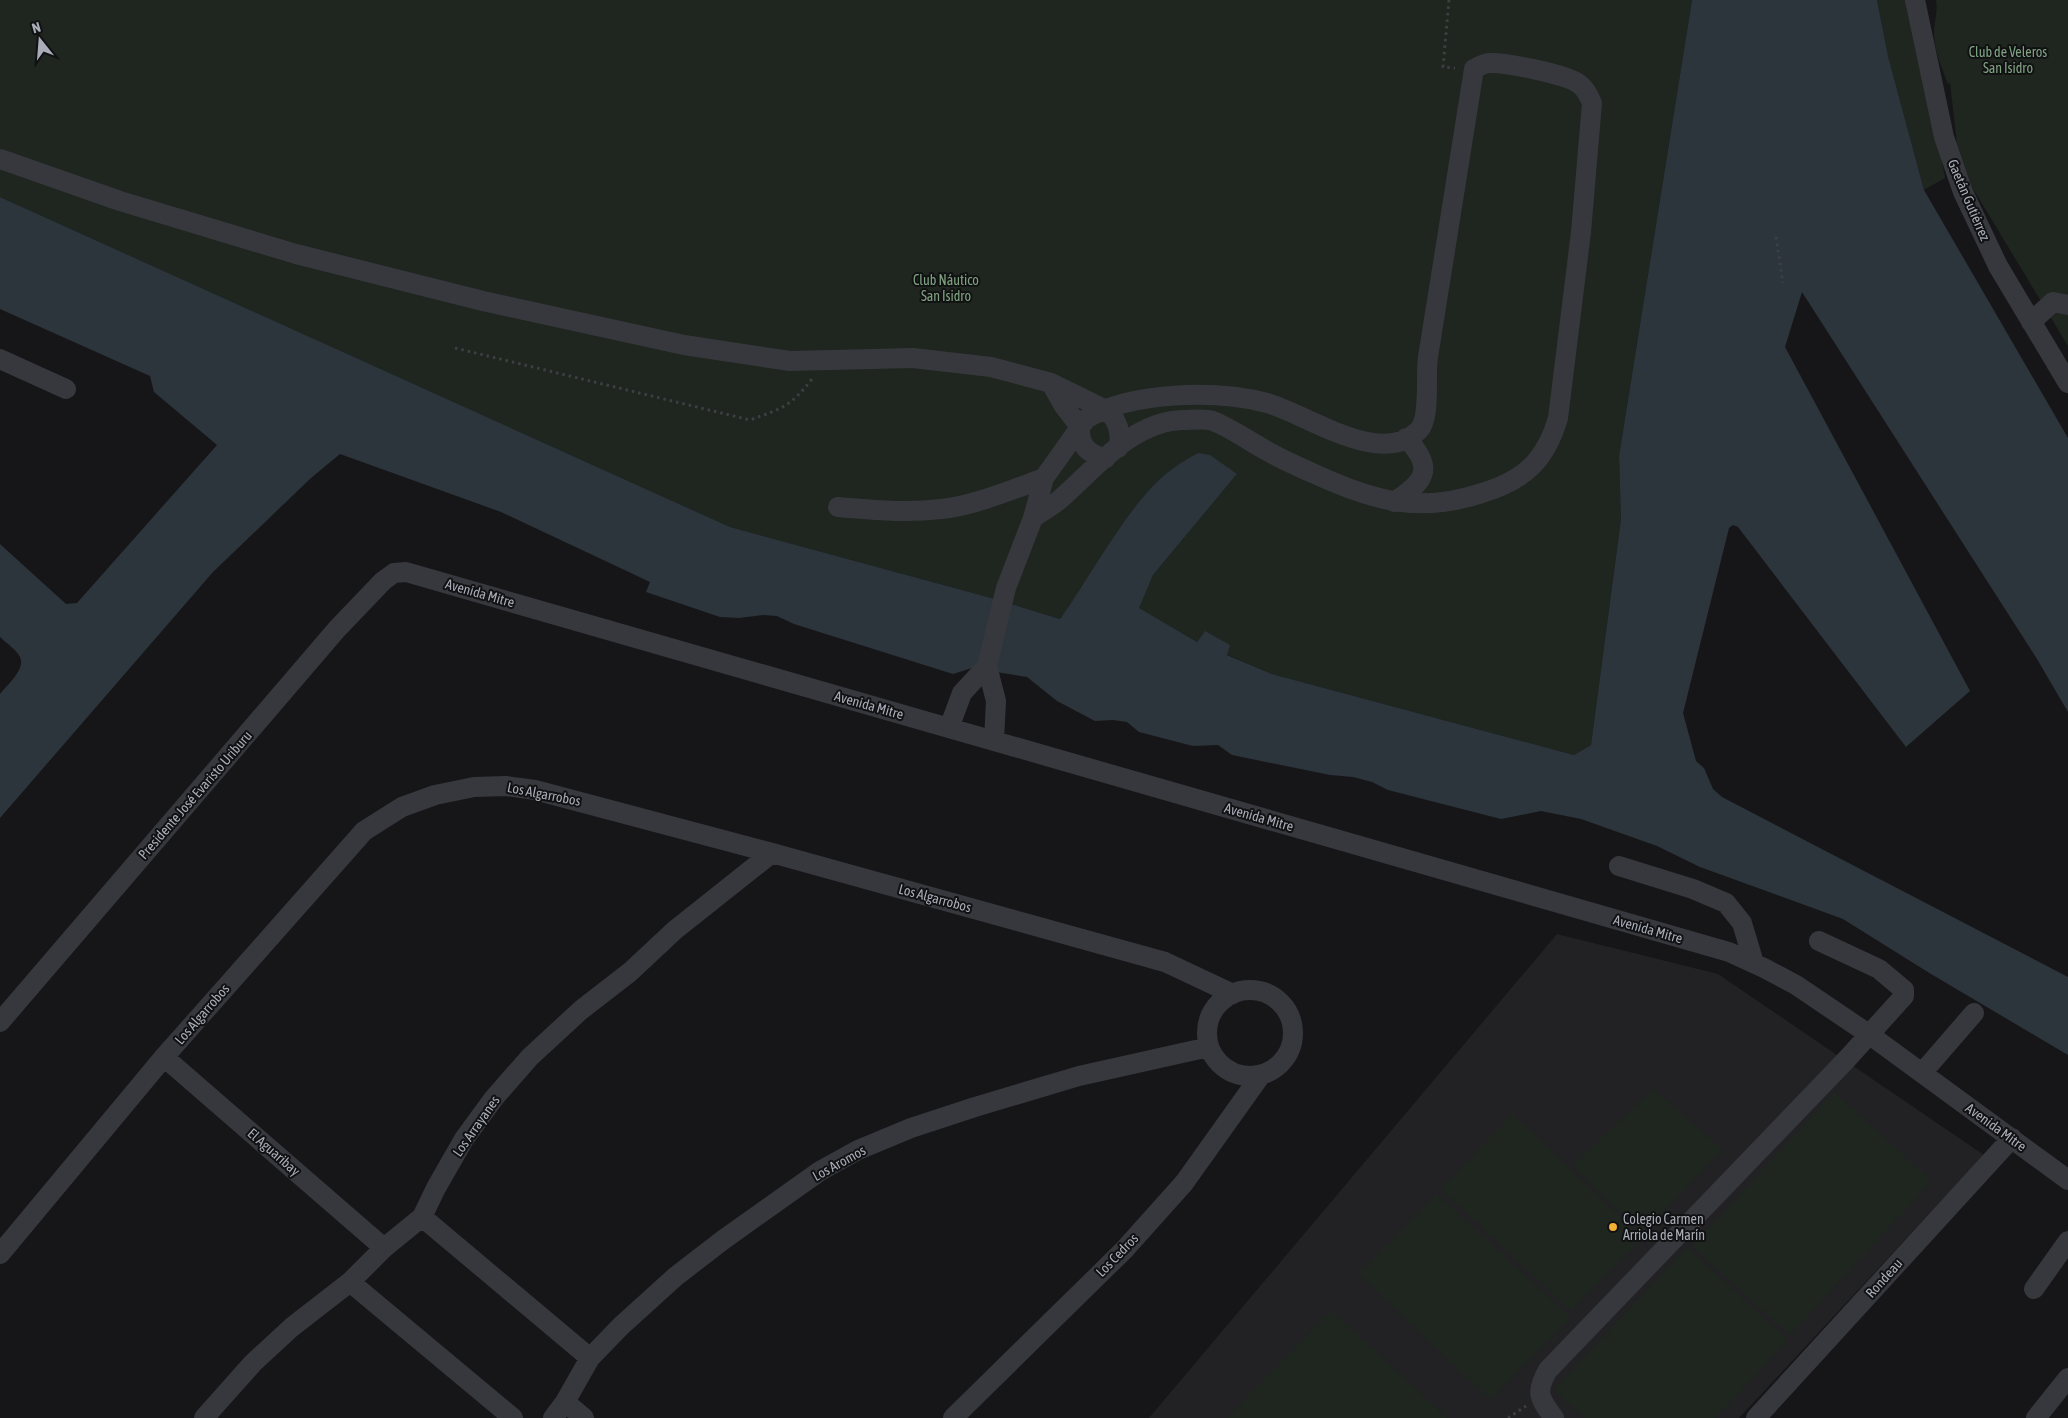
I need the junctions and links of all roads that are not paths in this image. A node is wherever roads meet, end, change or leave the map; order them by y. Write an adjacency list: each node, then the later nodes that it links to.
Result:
1 (1914, 0): 4 (street, Gaetán Gutiérrez)
2 (0, 159): 6 (street)
3 (2068, 306): 4 (street)
4 (2030, 322): 7 (street, Gaetán Gutiérrez)
5 (0, 359): 8 (street)
6 (1051, 383): 9 (street); 10 (street)
7 (2068, 383)
8 (66, 389)
9 (1106, 410): 10 (street); 11 (street); 12 (street)
10 (1080, 427): 12 (street); 13 (street)
11 (1406, 438): 14 (street); 14 (street)
12 (1112, 453): 14 (street); 16 (street)
13 (1044, 478): 15 (street); 16 (street)
14 (1394, 502)
15 (838, 507)
16 (1033, 518): 18 (street)
17 (394, 573): 19 (street, Avenida Mitre); 27 (street, Presidente José Evaristo Uriburu)
18 (988, 663): 19 (street); 20 (street)
19 (950, 728): 20 (street, Avenida Mitre)
20 (994, 741): 24 (street, Avenida Mitre)
21 (772, 853): 25 (street, Los Algarrobos); 30 (street, Los Algarrobos); 35 (street, Los Arrayanes)
22 (1619, 866): 24 (street)
23 (1819, 940): 28 (street)
24 (1754, 963): 28 (street, Avenida Mitre)
25 (1233, 994): 29 (street); 32 (street, Los Cedros)
26 (1974, 1012): 31 (street)
27 (0, 1022)
28 (1870, 1035): 31 (street, Avenida Mitre); 49 (street)
29 (1209, 1046): 32 (street); 41 (street, Los Aromos)
30 (164, 1057): 37 (street, El Aguaribay); 38 (street, Los Algarrobos)
31 (1922, 1073): 33 (street, Avenida Mitre)
32 (1261, 1075): 48 (street, Los Cedros)
33 (2012, 1138): 34 (street, Avenida Mitre); 50 (street, Rondeau)
34 (2068, 1180)
35 (422, 1217): 37 (street, Los Arrayanes); 41 (street)
36 (2068, 1241): 40 (street)
37 (384, 1248): 39 (street, Los Arrayanes)
38 (0, 1254)
39 (350, 1282): 44 (street, Los Arrayanes); 45 (street)
40 (2034, 1289)
41 (590, 1358): 43 (street, Los Aromos)
42 (2068, 1378): 51 (street)
43 (565, 1402): 46 (street, Los Aromos); 47 (street)
44 (204, 1418)
45 (513, 1418)
46 (553, 1418)
47 (584, 1418)
48 (953, 1418)
49 (1554, 1418)
50 (1756, 1418)
51 (2036, 1418)

